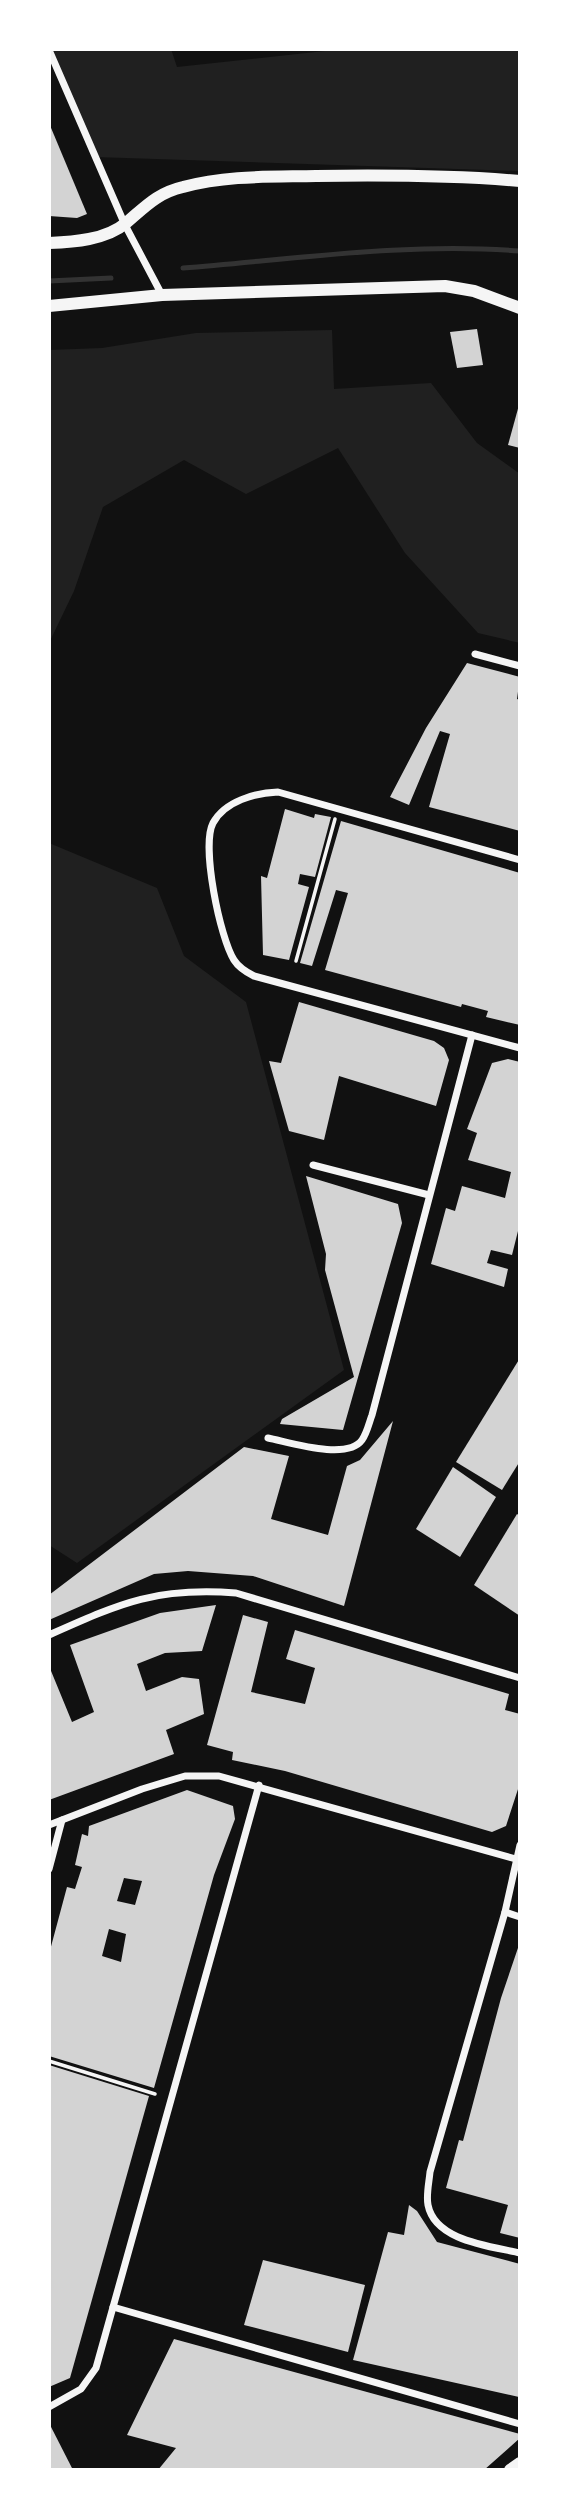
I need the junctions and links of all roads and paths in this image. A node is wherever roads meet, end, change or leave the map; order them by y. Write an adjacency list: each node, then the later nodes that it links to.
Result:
1 (49, 50): 3 (street)
2 (520, 181): 3 (street)
3 (125, 225): 4 (street); 5 (street)
4 (49, 243)
5 (162, 295): 6 (street); 7 (street)
6 (49, 306)
7 (520, 308)
8 (475, 654): 9 (street)
9 (520, 666)
10 (336, 817): 12 (path)
11 (520, 860): 13 (street)
12 (296, 961)
13 (471, 1035): 14 (street); 16 (street)
14 (520, 1048)
15 (313, 1165): 16 (street)
16 (429, 1195): 17 (street)
17 (268, 1438)
18 (49, 1635): 19 (street)
19 (520, 1678)
20 (259, 1785): 21 (street); 24 (street); 31 (street)
21 (62, 1820): 22 (street); 25 (street)
22 (49, 1825)
23 (520, 1845): 24 (street)
24 (516, 1859): 26 (street)
25 (49, 1869)
26 (505, 1912): 27 (street); 30 (street)
27 (520, 1917)
28 (49, 2061): 29 (path)
29 (155, 2094)
30 (520, 2253)
31 (113, 2308): 32 (street); 33 (street)
32 (49, 2407)
33 (520, 2424)
34 (520, 2463): 35 (street)
35 (510, 2470)

